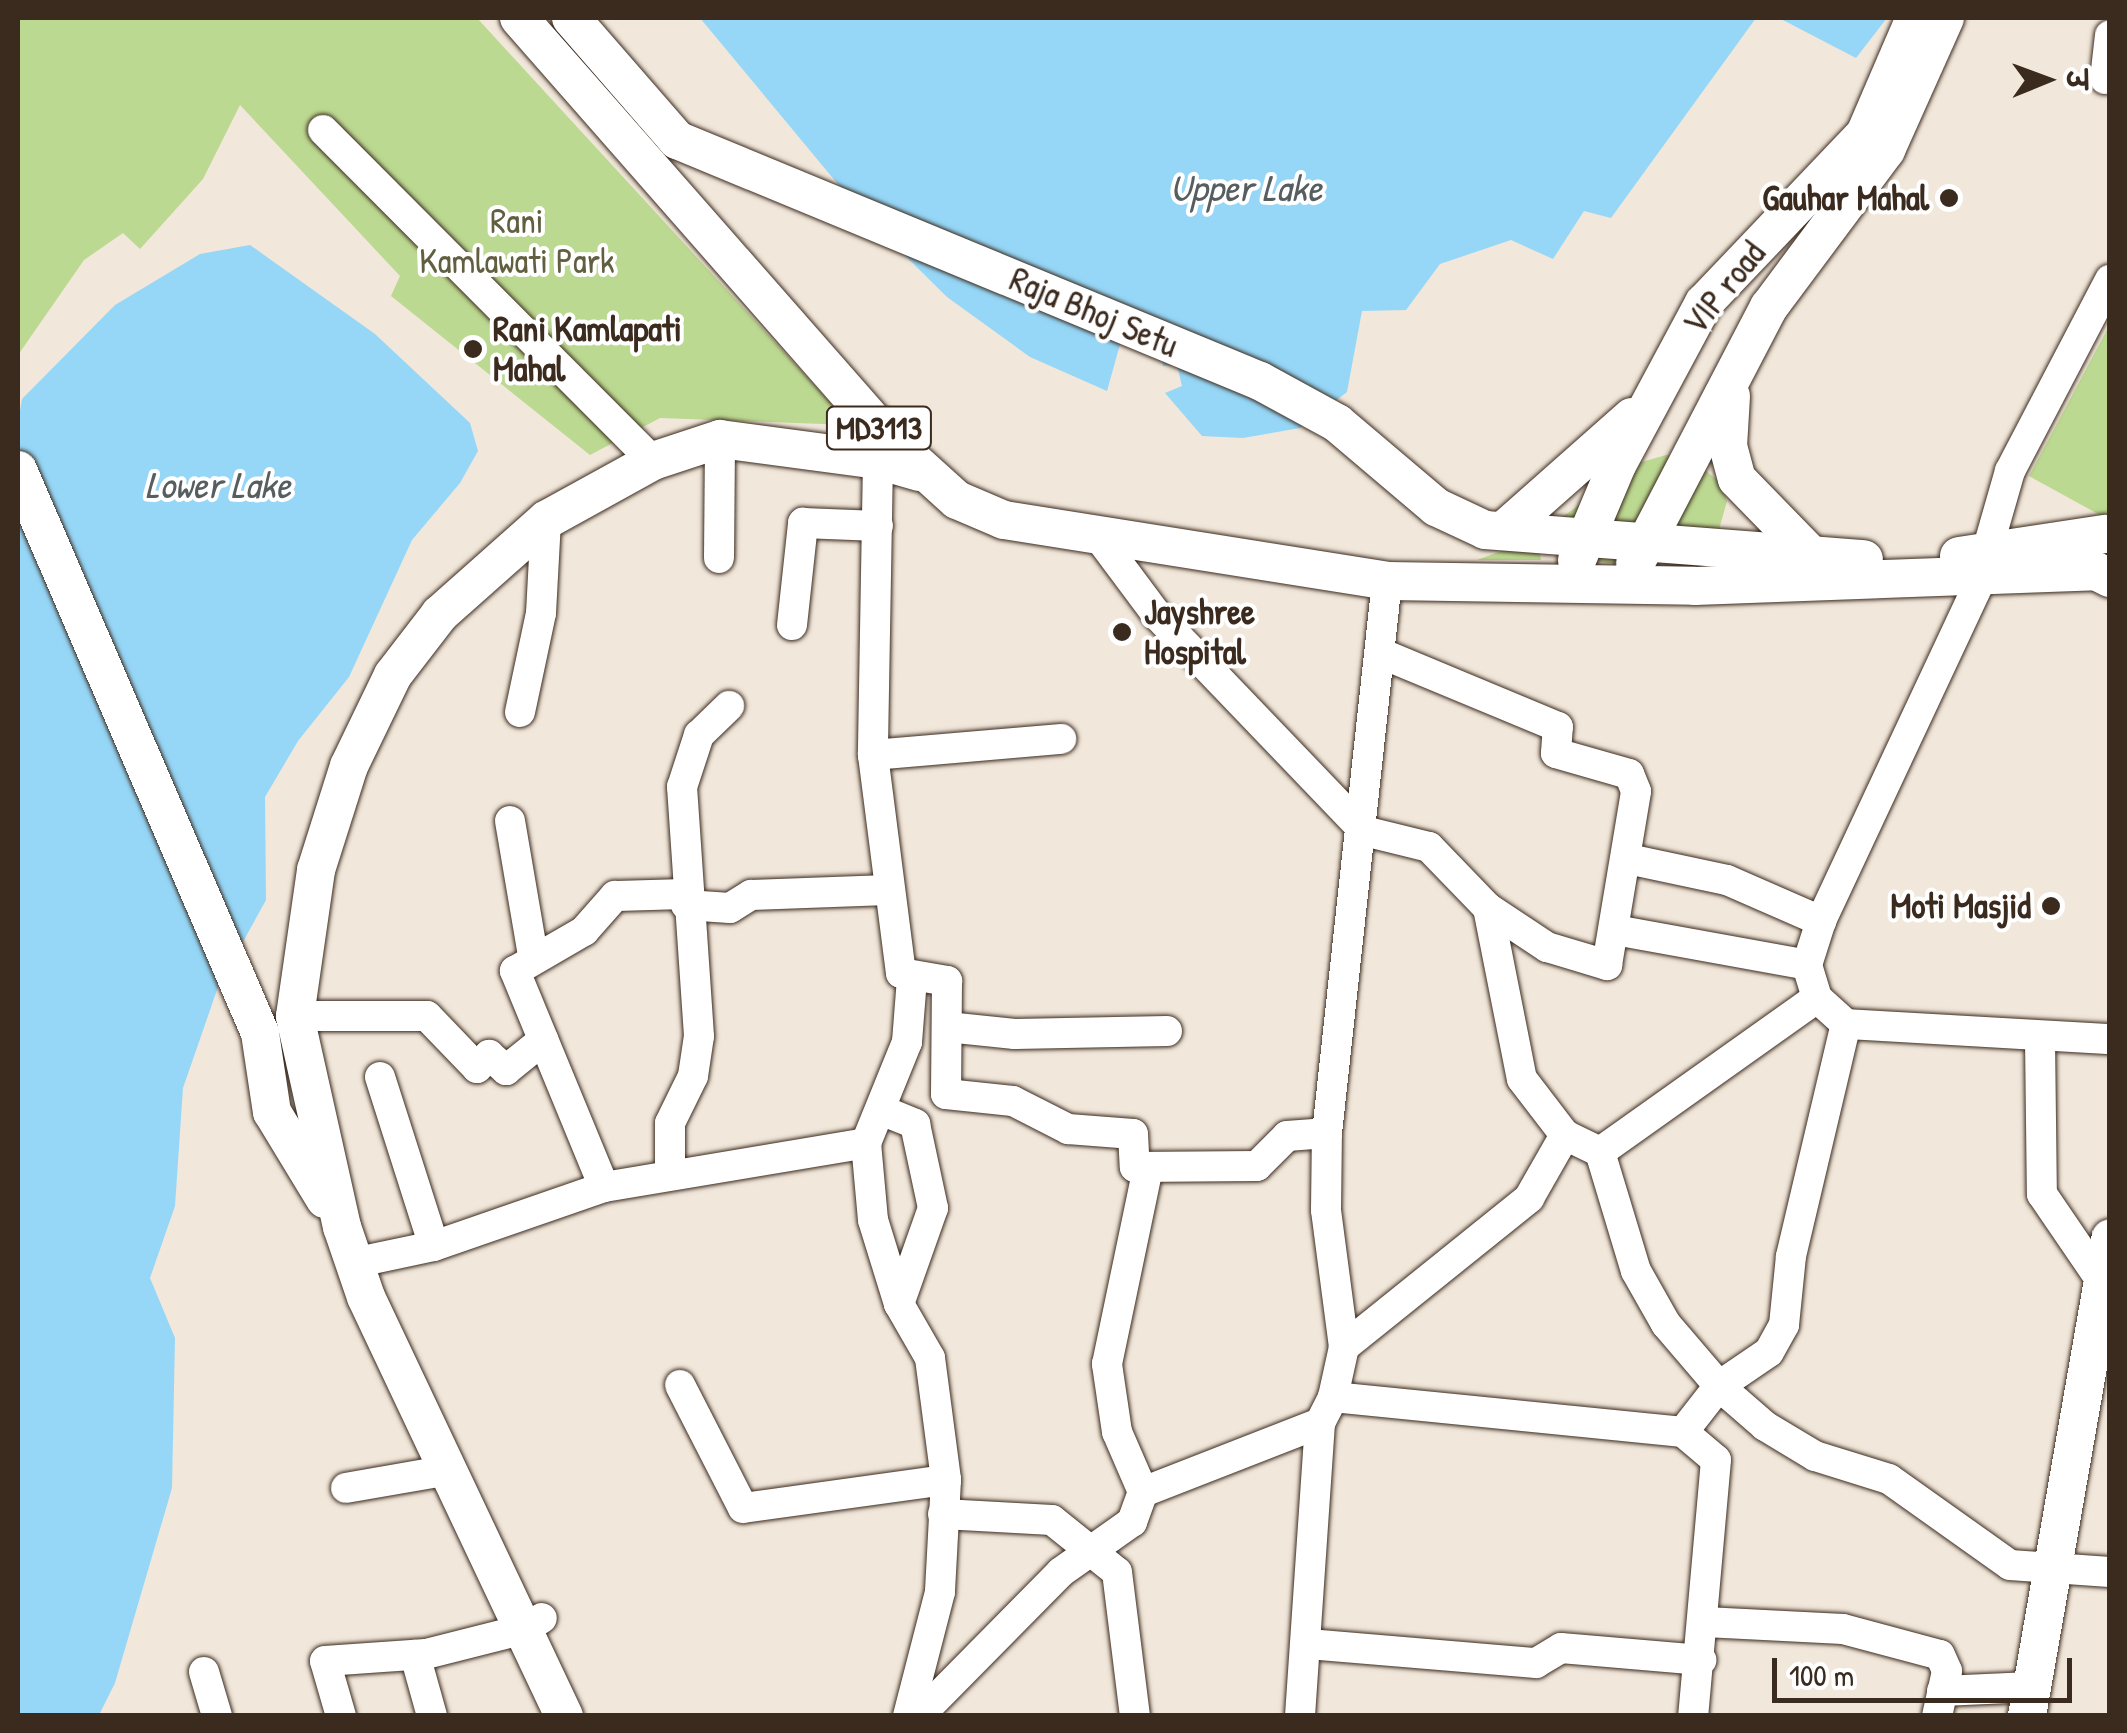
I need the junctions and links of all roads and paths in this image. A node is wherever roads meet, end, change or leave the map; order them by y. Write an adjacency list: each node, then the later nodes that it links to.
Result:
1 (519, 18): 16 (main road, MD3113)
2 (571, 18): 19 (main road, Raja Bhoj Setu)
3 (1915, 18): 6 (main road, VIP road)
4 (1945, 18): 6 (main road, VIP road)
5 (2110, 35): 7 (street)
6 (1909, 70): 10 (main road, VIP road); 11 (main road, VIP road)
7 (2106, 80)
8 (323, 130): 13 (street)
9 (2110, 280): 26 (street)
10 (1732, 378): 23 (main road, VIP road); 24 (main road)
11 (1648, 402): 19 (main road); 21 (main road, VIP road)
12 (720, 439): 13 (main road); 14 (main road); 25 (street)
13 (653, 460): 17 (main road)
14 (878, 460): 16 (main road); 18 (street)
15 (18, 470): 65 (main road)
16 (926, 474): 22 (main road, MD3113)
17 (546, 520): 34 (street); 49 (main road)
18 (878, 526): 31 (street); 36 (street)
19 (1494, 530): 21 (main road, Raja Bhoj Setu)
20 (2107, 534): 26 (main road); 27 (main road)
21 (1586, 539): 23 (main road, Raja Bhoj Setu); 29 (main road, VIP road)
22 (1100, 540): 28 (main road, MD3113); 38 (street)
23 (1644, 544): 24 (main road, Raja Bhoj Setu); 30 (main road, VIP road)
24 (1808, 552): 26 (main road, Raja Bhoj Setu)
25 (719, 558)
26 (1985, 563): 27 (main road); 30 (main road); 43 (street)
27 (2103, 575)
28 (1387, 581): 29 (main road); 32 (street)
29 (1568, 584): 30 (main road)
30 (1627, 585)
31 (792, 626)
32 (1380, 653): 38 (street); 39 (street)
33 (729, 706): 41 (street)
34 (520, 712)
35 (1061, 739): 36 (street)
36 (873, 755): 40 (street)
37 (510, 821): 45 (street)
38 (1364, 830): 42 (street); 58 (street)
39 (1628, 859): 43 (street); 44 (street)
40 (888, 890): 41 (street); 47 (street)
41 (686, 900): 45 (street); 63 (street)
42 (1488, 908): 44 (street); 59 (street)
43 (1821, 921): 46 (street)
44 (1616, 930): 46 (street)
45 (533, 956): 54 (street)
46 (1807, 965): 48 (street)
47 (912, 978): 51 (street); 57 (street)
48 (1817, 998): 50 (street); 61 (street)
49 (295, 1016): 54 (street); 65 (main road)
50 (1846, 1024): 55 (street); 73 (street)
51 (947, 1027): 52 (street); 62 (street)
52 (1166, 1032)
53 (2110, 1039): 55 (street)
54 (543, 1040): 64 (street)
55 (2040, 1040): 69 (street)
56 (380, 1077): 67 (street)
57 (881, 1110): 60 (street); 70 (street)
58 (1328, 1133): 62 (street); 71 (street)
59 (1565, 1135): 61 (street); 71 (street)
60 (866, 1143): 63 (street); 70 (street)
61 (1600, 1152): 73 (street)
62 (1148, 1167): 79 (street)
63 (670, 1173): 64 (street)
64 (604, 1187): 67 (street)
65 (342, 1227): 68 (main road)
66 (2110, 1238): 69 (main road)
67 (434, 1246): 68 (street)
68 (358, 1262): 76 (main road); 85 (main road)
69 (2101, 1299): 82 (main road)
70 (899, 1304): 77 (street)
71 (1344, 1347): 74 (street)
72 (680, 1385): 77 (street)
73 (1718, 1386): 75 (street); 82 (street)
74 (1327, 1410): 75 (street); 79 (street); 86 (street)
75 (1683, 1432): 84 (street)
76 (449, 1470): 78 (street); 85 (main road)
77 (946, 1480): 80 (street)
78 (346, 1488)
79 (1144, 1492): 81 (street)
80 (943, 1514): 81 (street); 97 (street)
81 (1093, 1555): 98 (street); 99 (street)
82 (2048, 1571): 83 (street); 90 (main road)
83 (2110, 1572)
84 (1705, 1622): 88 (street); 91 (street)
85 (534, 1624): 87 (street); 95 (main road); 96 (main road)
86 (1308, 1644): 88 (street); 100 (street)
87 (415, 1655): 93 (street); 94 (street)
88 (1700, 1660): 101 (street)
89 (204, 1672): 92 (street)
90 (2029, 1701): 91 (street)
91 (1939, 1703)
92 (218, 1716)
93 (341, 1716)
94 (432, 1716)
95 (564, 1716)
96 (585, 1716)
97 (908, 1716)
98 (919, 1716)
99 (1136, 1716)
100 (1300, 1716)
101 (1693, 1716)

